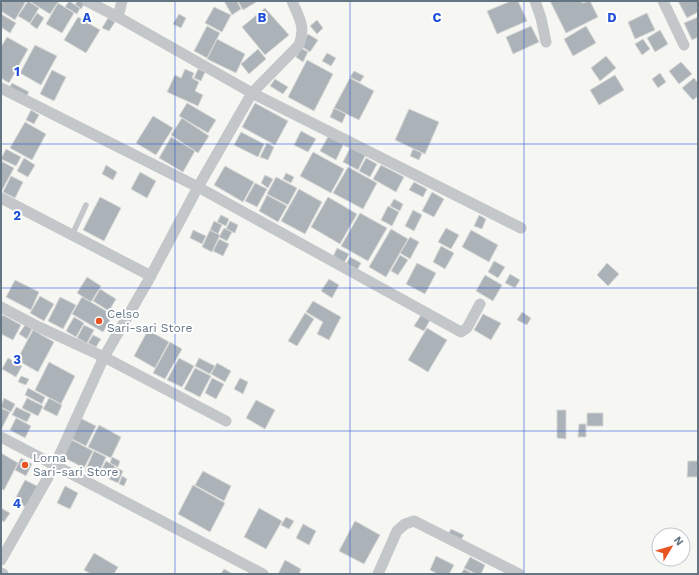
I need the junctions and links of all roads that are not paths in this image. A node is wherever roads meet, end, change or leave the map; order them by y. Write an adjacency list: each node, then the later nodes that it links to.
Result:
1 (87, 1): 6 (street)
2 (122, 1): 6 (street)
3 (292, 1): 10 (street)
4 (535, 1): 7 (street)
5 (663, 1): 8 (street)
6 (118, 17): 10 (street)
7 (546, 42)
8 (684, 45)
9 (1, 88): 11 (street)
10 (252, 93): 11 (street); 14 (street)
11 (198, 187): 16 (street); 17 (street)
12 (1, 198): 15 (street)
13 (86, 205): 15 (lane)
14 (521, 228)
15 (72, 235): 16 (street)
16 (151, 276): 19 (street)
17 (480, 304)
18 (1, 308): 19 (street)
19 (104, 357): 20 (street); 22 (street)
20 (226, 421)
21 (1, 437): 22 (street)
22 (55, 465): 23 (street); 24 (street)
23 (1, 560)
24 (263, 574)
25 (378, 574): 26 (street)
26 (519, 574)

